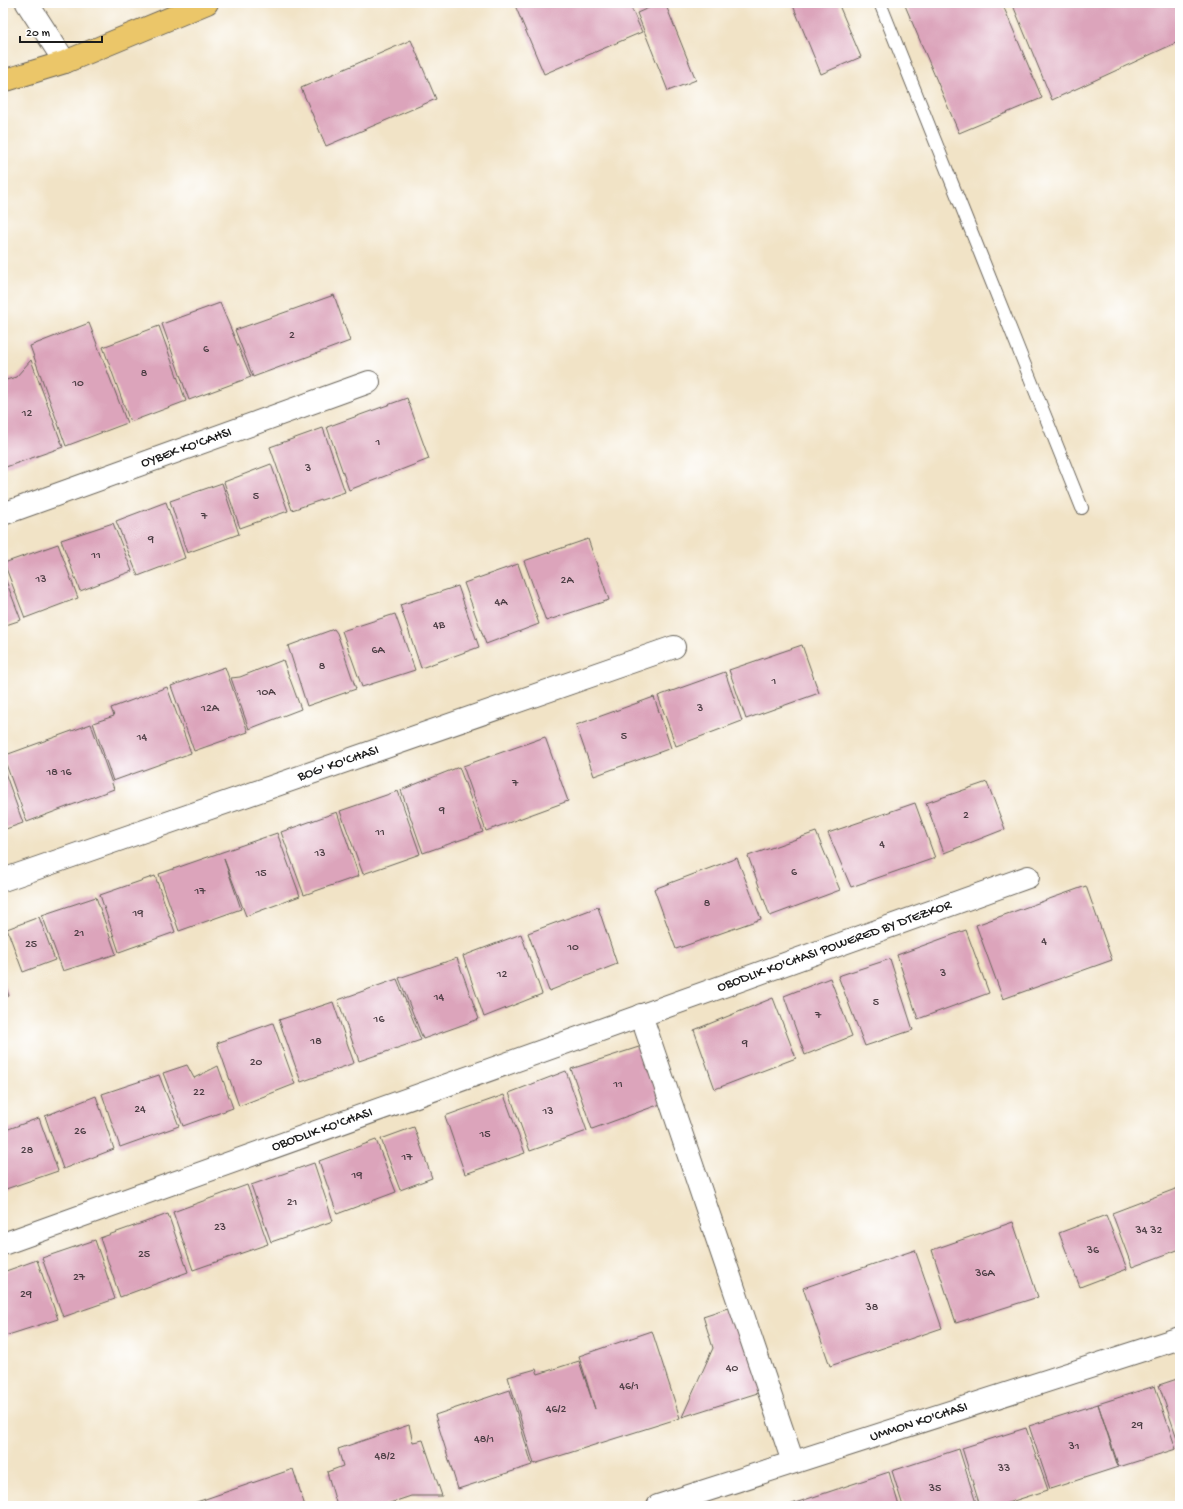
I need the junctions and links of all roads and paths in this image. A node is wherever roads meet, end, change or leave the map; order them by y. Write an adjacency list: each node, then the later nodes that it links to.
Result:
1 (27, 3): 4 (street)
2 (207, 3): 4 (main road)
3 (880, 3): 7 (lane)
4 (65, 62): 5 (main road)
5 (3, 81)
6 (369, 382): 8 (street, OYBEK KO'CAHSI)
7 (1082, 508)
8 (3, 514)
9 (674, 647): 11 (street, BOG' KO'CHASI)
10 (1028, 877): 12 (street, OBODLIK KO'CHASI POWERED BY DTEZKOR)
11 (3, 880)
12 (641, 1015): 13 (street, OBODLIK KO'CHASI); 15 (street)
13 (3, 1244)
14 (1180, 1338): 15 (street, UMMON KO'CHASI)
15 (793, 1462): 16 (street, UMMON KO'CHASI)
16 (658, 1506)

